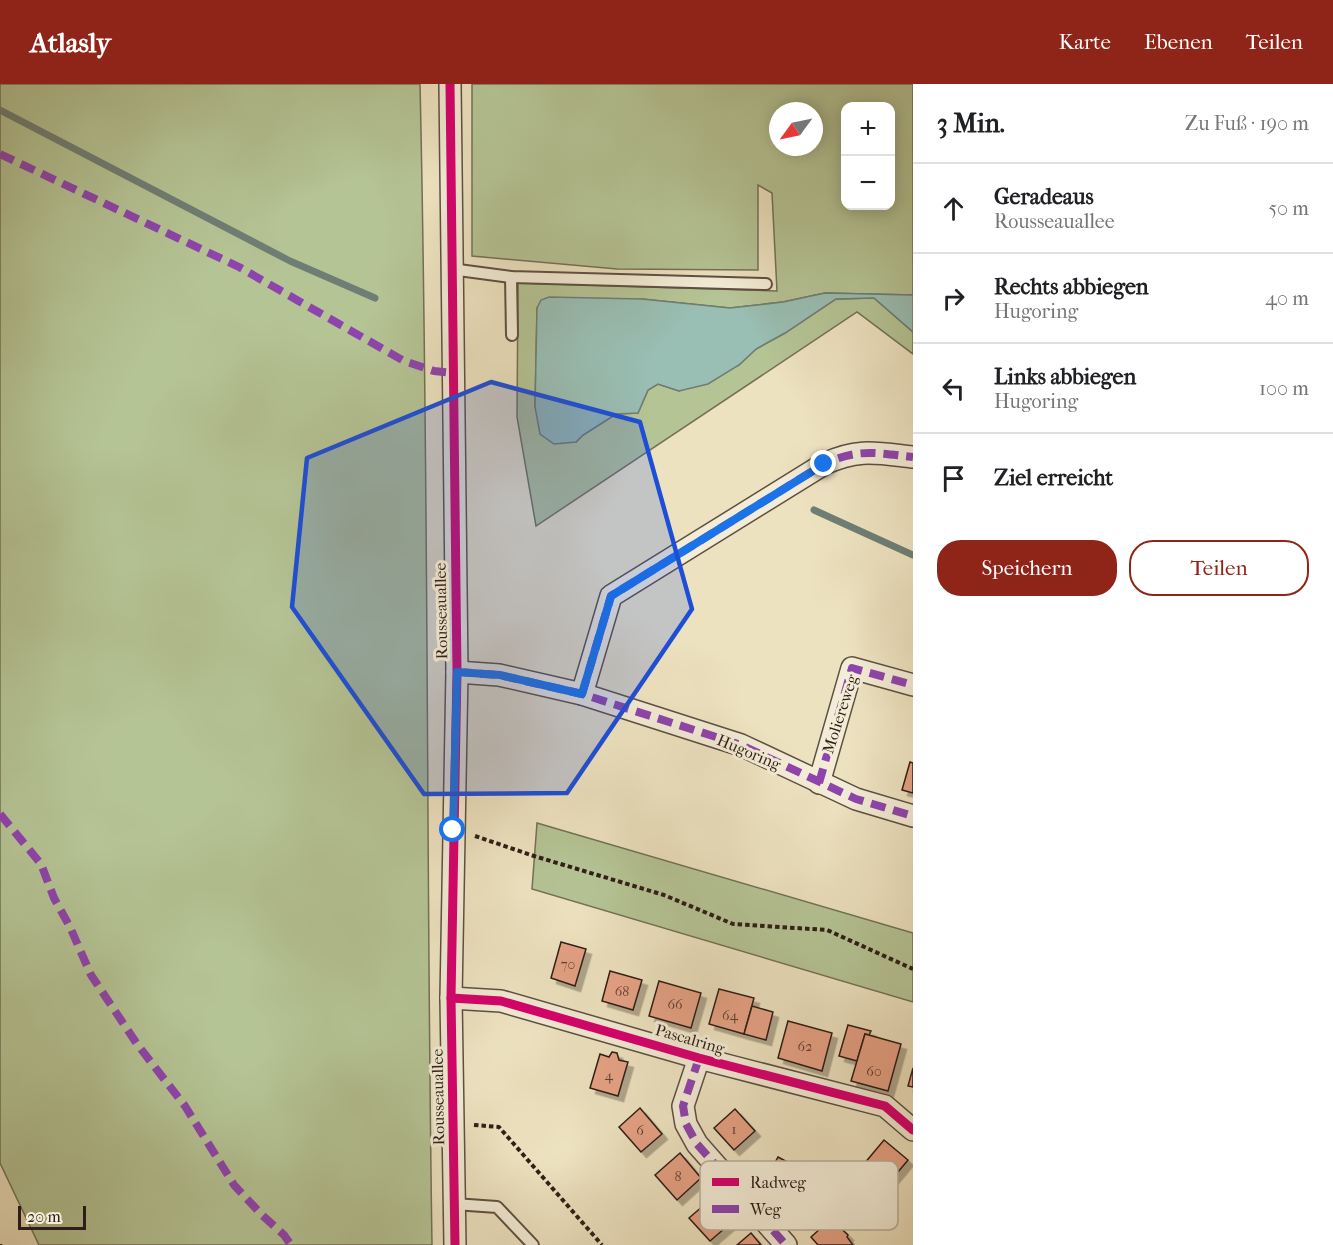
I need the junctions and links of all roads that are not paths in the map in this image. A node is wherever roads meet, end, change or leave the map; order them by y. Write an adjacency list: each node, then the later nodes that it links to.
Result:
1 (450, 84): 2 (street, Rousseauallee)
2 (451, 269): 3 (lane); 7 (street, Rousseauallee)
3 (511, 277): 4 (lane); 5 (lane)
4 (766, 284)
5 (512, 335)
6 (913, 457): 9 (street)
7 (457, 672): 9 (street, Hugoring); 12 (street, Rousseauallee)
8 (913, 685): 10 (street, Moliereweg)
9 (582, 694): 10 (street, Hugoring)
10 (819, 783): 11 (street, Hugoring)
11 (913, 816)
12 (451, 998): 13 (street, Pascalring); 16 (street, Rousseauallee)
13 (699, 1058): 14 (street, Pascalring); 15 (street, Pascalring)
14 (913, 1130)
15 (712, 1161)
16 (454, 1204): 18 (street, Rousseauallee); 19 (lane)
17 (773, 1230): 20 (street, Pascalring)
18 (455, 1245)
19 (533, 1245)
20 (786, 1245)

